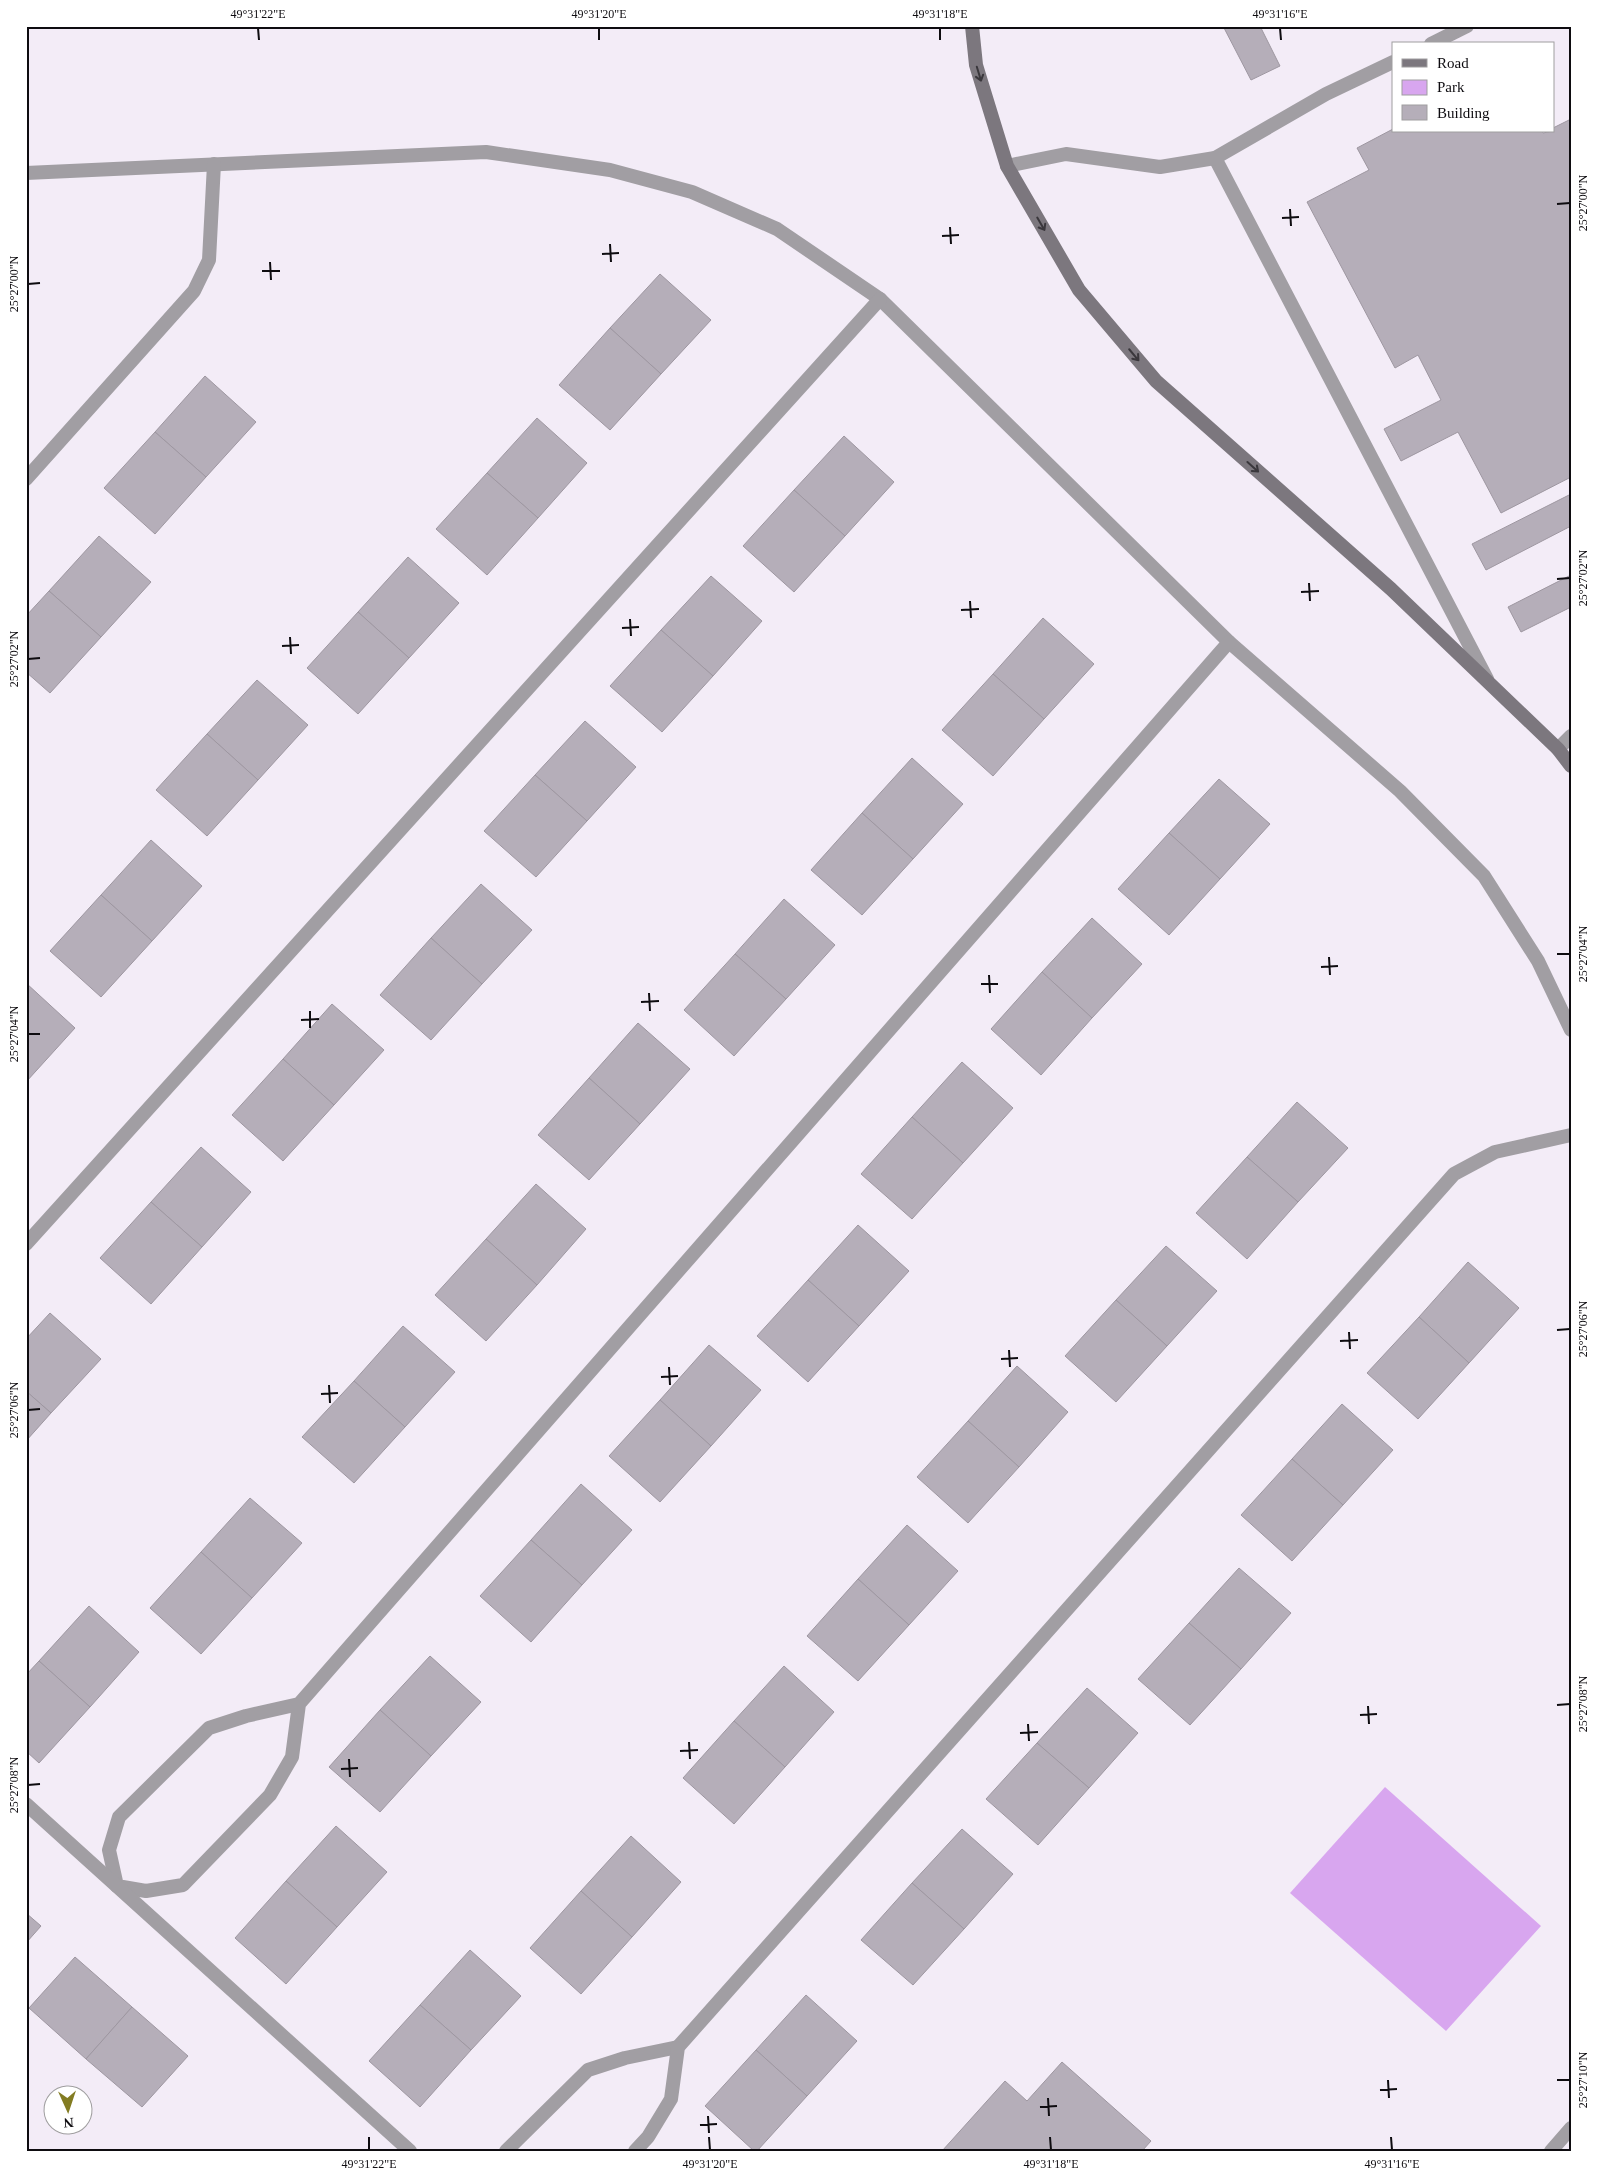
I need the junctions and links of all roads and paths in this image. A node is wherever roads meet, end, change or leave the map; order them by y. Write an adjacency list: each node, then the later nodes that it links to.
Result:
1 (972, 26): 7 (main road, one-way to 7)
2 (1467, 26): 3 (street)
3 (1434, 42)
4 (1392, 62): 5 (street)
5 (1216, 158): 7 (street); 12 (street)
6 (214, 164): 8 (street); 9 (street); 10 (street)
7 (1007, 166): 12 (main road, one-way to 12)
8 (26, 173)
9 (880, 298): 11 (street); 18 (street)
10 (26, 479)
11 (1229, 642): 16 (street); 19 (street)
12 (1487, 680): 14 (main road)
13 (1571, 736): 14 (street)
14 (1558, 749): 15 (main road)
15 (1571, 766)
16 (1571, 1030)
17 (1571, 1135): 22 (street)
18 (26, 1244)
19 (299, 1704): 21 (street); 21 (street)
20 (26, 1804): 21 (street)
21 (117, 1886): 24 (street)
22 (678, 2047): 25 (street); 26 (street)
23 (1571, 2128): 27 (street)
24 (410, 2151)
25 (506, 2151)
26 (635, 2151)
27 (1551, 2151)

